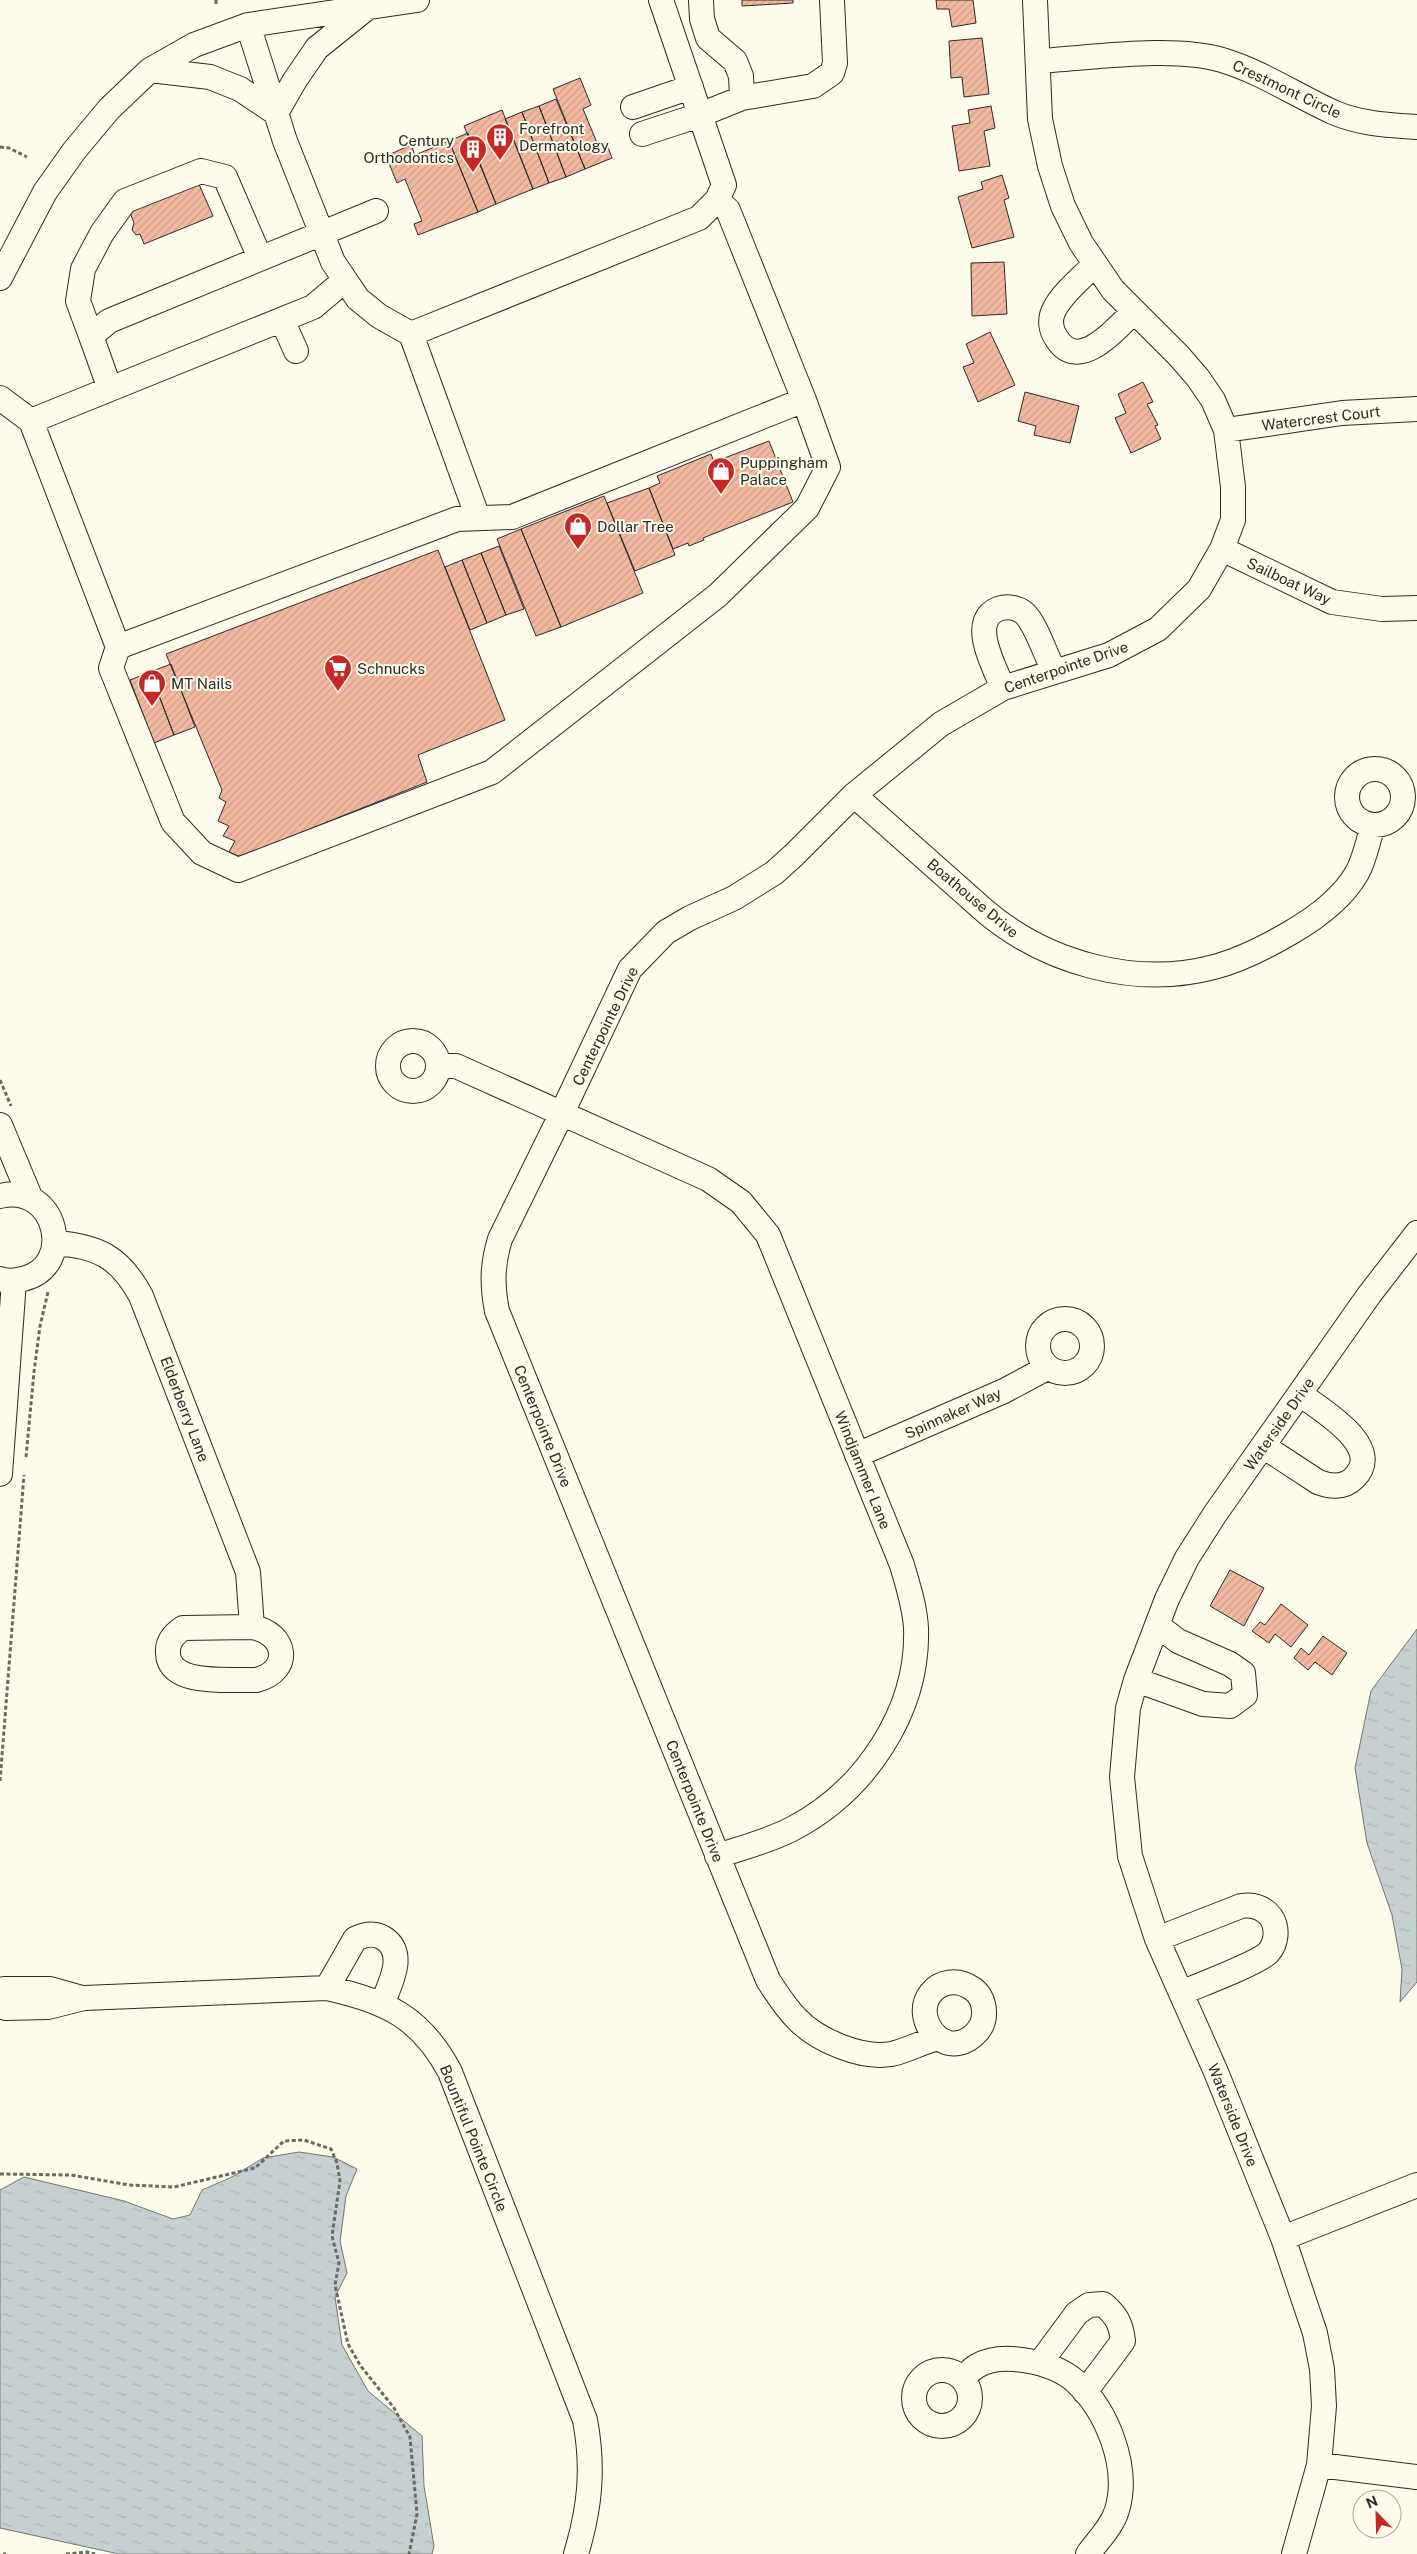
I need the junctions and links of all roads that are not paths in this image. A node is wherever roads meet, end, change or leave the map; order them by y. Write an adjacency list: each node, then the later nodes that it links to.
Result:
1 (417, 0): 6 (street)
2 (661, 0): 10 (street)
3 (701, 0): 11 (street)
4 (832, 0): 11 (street)
5 (1035, 0): 8 (street, Centerpointe Drive)
6 (369, 6): 7 (street); 13 (street)
7 (248, 25): 9 (street); 13 (street)
8 (1038, 61): 15 (street, Crestmont Circle); 21 (street, Centerpointe Drive)
9 (150, 70): 13 (street); 22 (street)
10 (691, 87): 12 (street); 14 (street)
11 (742, 98): 14 (street)
12 (633, 107)
13 (276, 113): 19 (street)
14 (700, 115): 16 (street); 17 (street)
15 (1417, 127)
16 (642, 134)
17 (717, 200): 26 (street); 31 (street)
18 (376, 211): 19 (street)
19 (321, 232): 20 (street); 23 (street)
20 (260, 258): 27 (street); 27 (street)
21 (1095, 264): 24 (street, Centerpointe Drive); 24 (street)
22 (0, 278)
23 (344, 281): 25 (street); 26 (street)
24 (1134, 311): 34 (street, Centerpointe Drive)
25 (282, 320): 28 (street); 29 (street)
26 (411, 334): 35 (street)
27 (91, 336): 29 (street)
28 (296, 352)
29 (110, 389): 33 (street)
30 (0, 398): 33 (street)
31 (804, 400): 35 (street); 38 (street)
32 (1417, 409): 34 (street, Watercrest Court)
33 (31, 420): 38 (street)
34 (1226, 430): 36 (street, Centerpointe Drive)
35 (478, 518): 38 (street)
36 (1222, 549): 37 (street, Sailboat Way); 39 (street, Centerpointe Drive)
37 (1417, 608)
38 (118, 646)
39 (1054, 671): 40 (street, Centerpointe Drive); 40 (street)
40 (1003, 688): 41 (street, Centerpointe Drive)
41 (854, 794): 42 (street, Boathouse Drive); 44 (street, Centerpointe Drive)
42 (1373, 826)
43 (438, 1066): 44 (street, Windjammer Lane)
44 (562, 1113): 54 (street, Windjammer Lane); 59 (street, Centerpointe Drive)
45 (0, 1125): 47 (street)
46 (0, 1196): 47 (street)
47 (31, 1199): 49 (street)
48 (1415, 1240): 52 (street, Waterside Drive)
49 (55, 1243): 50 (street); 57 (street, Elderberry Lane)
50 (7, 1280): 55 (street)
51 (1047, 1368): 54 (street, Spinnaker Way)
52 (1300, 1394): 53 (street, Waterside Drive); 53 (street)
53 (1263, 1446): 56 (street, Waterside Drive)
54 (856, 1455): 59 (street, Windjammer Lane)
55 (0, 1474)
56 (1157, 1625): 58 (street, Waterside Drive); 58 (street)
57 (252, 1627)
58 (1136, 1680): 60 (street, Waterside Drive)
59 (717, 1856): 67 (street, Centerpointe Drive)
60 (1157, 1939): 63 (street, Waterside Drive); 63 (street)
61 (327, 1988): 64 (street, Bountiful Pointe Circle); 66 (street, Bountiful Pointe Circle); 66 (street)
62 (0, 1991): 64 (street, Bountiful Pointe Circle)
63 (1180, 1993): 69 (street, Waterside Drive)
64 (84, 1998): 65 (street, Bountiful Pointe Circle)
65 (0, 2005)
66 (382, 2005): 75 (street, Bountiful Pointe Circle)
67 (938, 2038)
68 (1417, 2185): 69 (street)
69 (1283, 2238): 73 (street, Waterside Drive)
70 (1040, 2363): 71 (street); 72 (street); 72 (street)
71 (962, 2378)
72 (1084, 2392): 76 (street)
73 (1319, 2466): 74 (street); 77 (street, Waterside Drive)
74 (1417, 2477)
75 (576, 2554)
76 (1088, 2554)
77 (1294, 2554)

